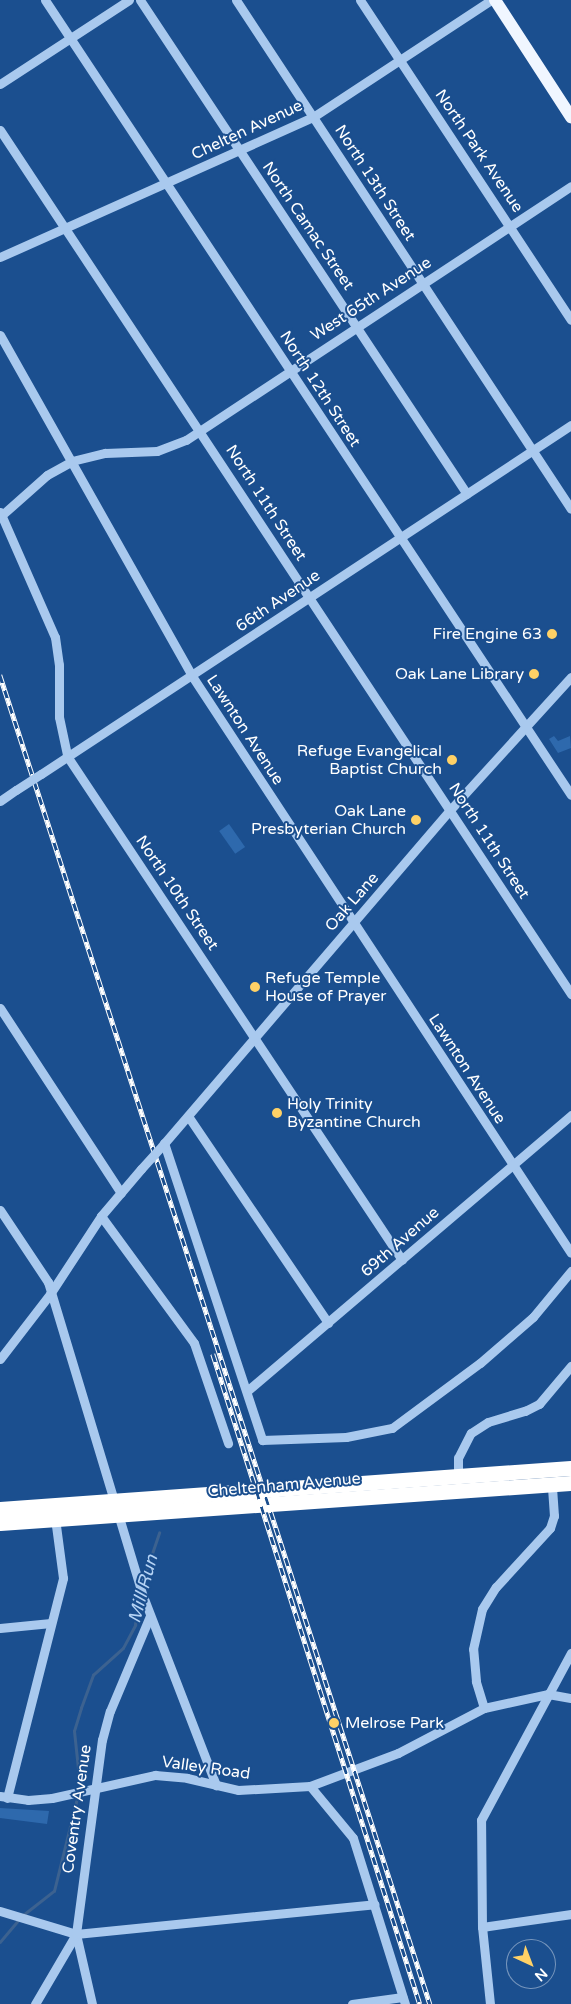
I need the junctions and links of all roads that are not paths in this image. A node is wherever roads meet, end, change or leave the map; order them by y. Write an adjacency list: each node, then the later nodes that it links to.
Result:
1 (45, 0): 8 (street, North 12th Street)
2 (129, 0): 8 (street)
3 (140, 0): 14 (street, North Camac Street)
4 (236, 0): 11 (street, North 13th Street)
5 (360, 0): 9 (street, North Park Avenue)
6 (491, 0): 9 (street, Chelten Avenue)
7 (495, 0): 12 (main road)
8 (70, 39): 10 (street); 15 (street, North 12th Street)
9 (400, 60): 11 (street, Chelten Avenue); 17 (street, North Park Avenue)
10 (0, 84)
11 (313, 117): 14 (street, Chelten Avenue); 20 (street, North 13th Street)
12 (571, 117)
13 (0, 130): 18 (street, North 11th Street)
14 (239, 150): 15 (street, Chelten Avenue); 22 (street, North Camac Street)
15 (166, 183): 18 (street, Chelten Avenue); 24 (street, North 12th Street)
16 (571, 186): 17 (street, West 65th Avenue)
17 (510, 226): 20 (street, West 65th Avenue); 21 (street, North Park Avenue)
18 (64, 228): 19 (street, Chelten Avenue); 26 (street, North 11th Street)
19 (0, 257)
20 (422, 283): 22 (street, West 65th Avenue); 27 (street, North 13th Street)
21 (571, 320)
22 (357, 326): 24 (street, West 65th Avenue); 29 (street, North Camac Street)
23 (0, 335): 28 (street, Lawnton Avenue)
24 (290, 371): 26 (street, West 65th Avenue); 32 (street, North 12th Street)
25 (571, 425): 27 (street, 66th Avenue)
26 (200, 431): 28 (street, West 65th Avenue); 33 (street, North 11th Street)
27 (532, 450): 29 (street, 66th Avenue); 30 (street, North 13th Street)
28 (72, 461): 31 (street, West 65th Avenue); 34 (street, Lawnton Avenue)
29 (467, 494): 32 (street, 66th Avenue)
30 (571, 509)
31 (1, 514): 37 (street, North 10th Street)
32 (400, 537): 33 (street, 66th Avenue); 36 (street, North 12th Street)
33 (310, 597): 34 (street, 66th Avenue); 40 (street, North 11th Street)
34 (192, 676): 37 (street, 66th Avenue); 41 (street, Lawnton Avenue)
35 (571, 677): 36 (street, Oak Lane)
36 (527, 728): 38 (street, North 12th Street); 40 (street, Oak Lane)
37 (67, 756): 39 (street, 66th Avenue, bridge); 44 (street, North 10th Street)
38 (571, 795)
39 (0, 801)
40 (450, 810): 41 (street, Oak Lane); 42 (street, North 11th Street)
41 (354, 923): 44 (street, Oak Lane); 48 (street, Lawnton Avenue)
42 (571, 994)
43 (0, 1008): 49 (street)
44 (255, 1038): 46 (street, Oak Lane); 53 (street, North 10th Street)
45 (571, 1115): 48 (street, 69th Avenue)
46 (188, 1116): 47 (street, Oak Lane); 56 (street)
47 (162, 1146): 49 (street, Oak Lane, bridge); 59 (street)
48 (512, 1165): 52 (street, Lawnton Avenue); 53 (street, 69th Avenue)
49 (120, 1193): 51 (street)
50 (0, 1210): 55 (street)
51 (101, 1216): 55 (street); 60 (street)
52 (571, 1253)
53 (402, 1260): 56 (street, 69th Avenue)
54 (571, 1271): 59 (street)
55 (50, 1294): 57 (street); 65 (street)
56 (328, 1323): 59 (street, 69th Avenue)
57 (0, 1358)
58 (571, 1366): 62 (street)
59 (247, 1391)
60 (228, 1444)
61 (571, 1468): 62 (highway, Cheltenham Avenue)
62 (458, 1482): 64 (highway, Cheltenham Avenue); 65 (highway, Cheltenham Avenue)
63 (571, 1483): 64 (highway, Cheltenham Avenue)
64 (552, 1484): 75 (street)
65 (116, 1506): 66 (highway, Cheltenham Avenue); 67 (highway, Cheltenham Avenue); 69 (street)
66 (0, 1509)
67 (55, 1518): 68 (highway, Cheltenham Avenue); 70 (street)
68 (0, 1523)
69 (150, 1616): 76 (street); 78 (street, Coventry Avenue)
70 (51, 1623): 71 (street); 79 (street)
71 (0, 1628)
72 (571, 1653): 73 (street)
73 (548, 1694): 74 (street, Valley Road); 75 (street, Valley Road); 83 (street)
74 (571, 1698)
75 (484, 1708): 77 (street, Valley Road)
76 (216, 1785): 77 (street, Valley Road); 78 (street, Valley Road)
77 (310, 1786): 80 (street)
78 (94, 1788): 79 (street, Valley Road); 84 (street, Coventry Avenue)
79 (4, 1797)
80 (374, 1904): 84 (street); 85 (street)
81 (0, 1911): 84 (street)
82 (571, 1914): 83 (street)
83 (482, 1927): 89 (street)
84 (76, 1934): 86 (street, Coventry Avenue); 87 (street)
85 (404, 2001): 88 (street)
86 (35, 2004)
87 (92, 2004)
88 (352, 2004)
89 (490, 2004)

